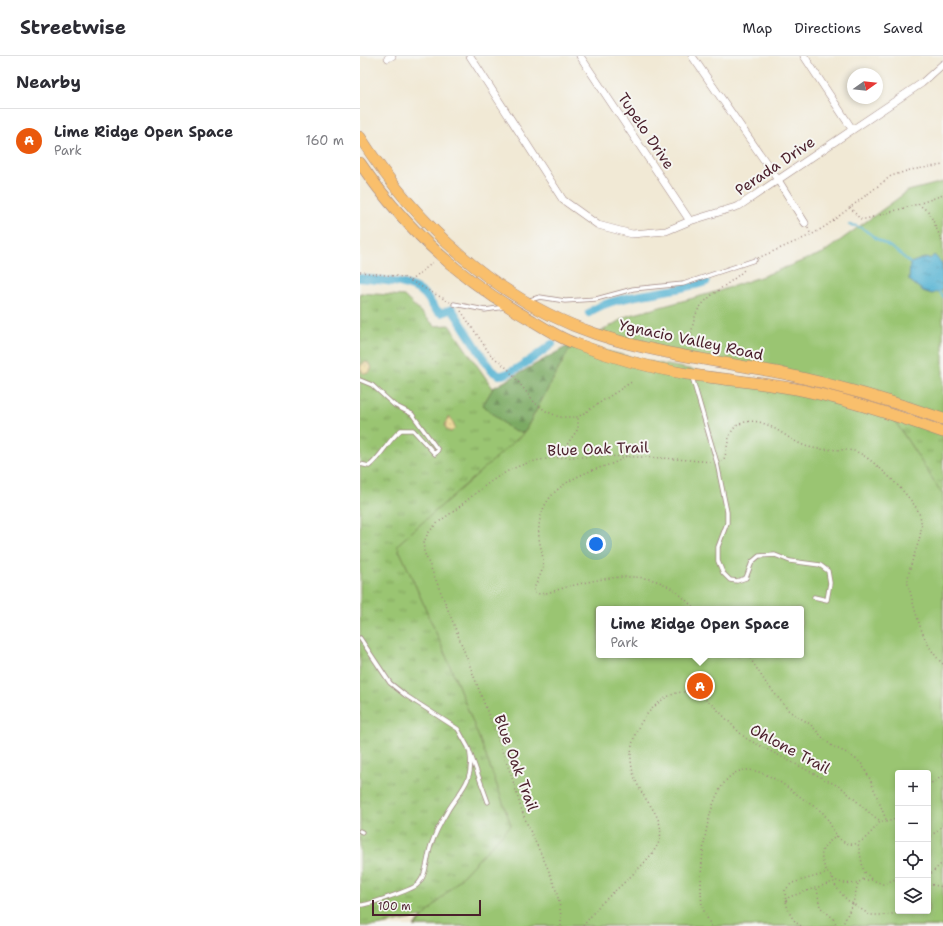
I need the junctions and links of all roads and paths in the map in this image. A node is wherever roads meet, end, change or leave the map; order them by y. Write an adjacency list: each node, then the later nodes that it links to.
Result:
1 (470, 56): 14 (street, Perada Drive)
2 (580, 56): 14 (street, Tupelo Drive)
3 (692, 56): 10 (street)
4 (804, 56): 6 (street)
5 (943, 64): 6 (street, Perada Drive)
6 (852, 129): 10 (street, Perada Drive)
7 (360, 137): 21 (highway, Ygnacio Valley Road)
8 (360, 163): 17 (highway, Ygnacio Valley Road)
9 (943, 165): 13 (path)
10 (778, 180): 14 (street, Perada Drive); 15 (street)
11 (943, 195): 12 (path)
12 (918, 204): 13 (path); 16 (path)
13 (850, 207): 18 (path)
14 (690, 221)
15 (805, 223)
16 (943, 243)
17 (440, 256): 20 (path); 23 (highway, Ygnacio Valley Road)
18 (755, 260): 21 (lane); 24 (path)
19 (360, 272): 20 (path)
20 (410, 280): 22 (path)
21 (523, 302): 29 (highway, Ygnacio Valley Road)
22 (454, 304): 23 (lane); 28 (path)
23 (510, 306): 25 (highway, Ygnacio Valley Road)
24 (690, 341)
25 (691, 374): 30 (highway, Ygnacio Valley Road); 33 (lane)
26 (360, 380): 34 (lane)
27 (632, 381): 28 (path)
28 (578, 418): 32 (path)
29 (943, 419)
30 (943, 432)
31 (626, 456): 32 (path, Blue Oak Trail); 33 (path, Blue Oak Trail); 36 (path)
32 (557, 458): 68 (path, Blue Oak Trail)
33 (717, 463): 35 (lane); 39 (path)
34 (360, 464)
35 (814, 597)
36 (691, 606)
37 (360, 638): 40 (lane)
38 (750, 658): 46 (path)
39 (943, 664)
40 (468, 747): 43 (lane); 66 (lane)
41 (943, 776): 42 (path)
42 (931, 783)
43 (488, 802)
44 (895, 819): 46 (path, Ohlone Trail)
45 (881, 821): 46 (path, Ohlone Trail); 50 (path); 69 (path, Ohlone Trail)
46 (887, 822)
47 (943, 825): 49 (path)
48 (837, 836): 50 (path); 53 (path); 70 (path)
49 (931, 836)
50 (858, 843): 52 (path)
51 (943, 864): 54 (path)
52 (865, 872): 57 (path); 58 (path)
53 (828, 873): 55 (path); 64 (path)
54 (931, 873)
55 (832, 878): 59 (path); 60 (path)
56 (895, 879): 58 (path)
57 (863, 880): 58 (path); 60 (path)
58 (872, 880)
59 (834, 882): 63 (path); 65 (path)
60 (858, 884): 65 (path)
61 (931, 885): 62 (path)
62 (943, 887)
63 (817, 889): 64 (path); 72 (path)
64 (786, 901): 71 (path)
65 (853, 903): 67 (path); 73 (path)
66 (360, 905)
67 (895, 914)
68 (561, 926)
69 (583, 926)
70 (711, 926)
71 (801, 926)
72 (837, 926)
73 (842, 926)

